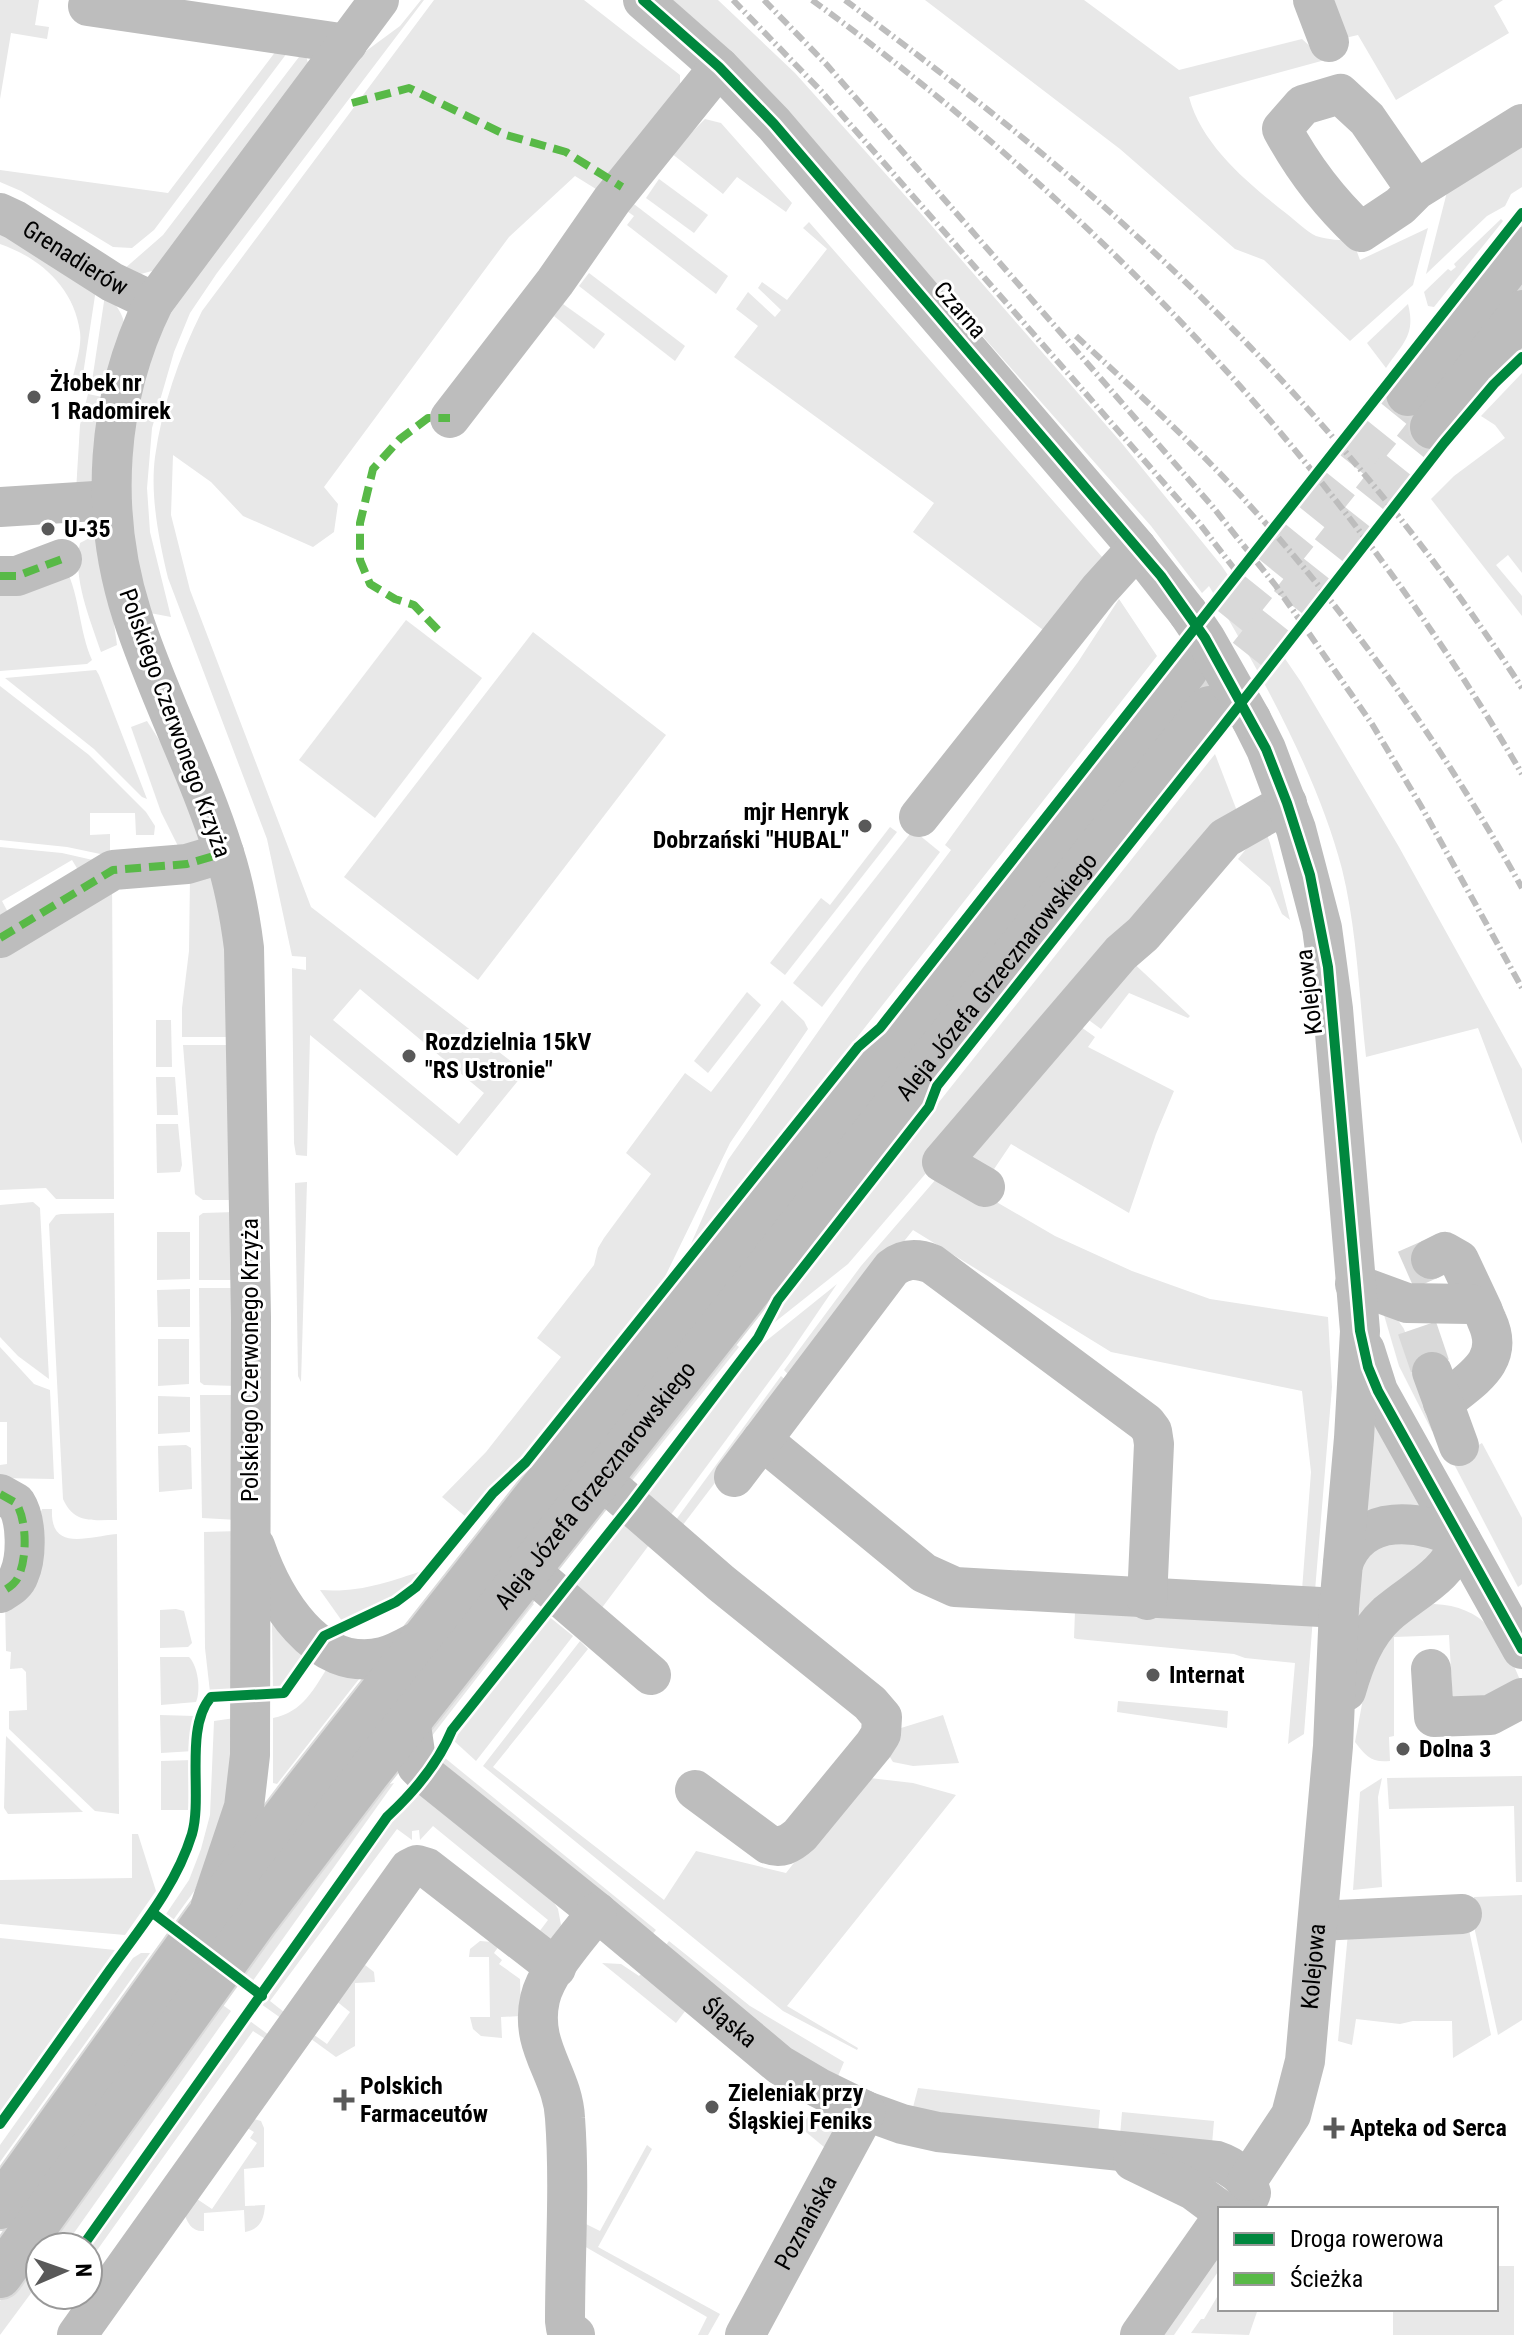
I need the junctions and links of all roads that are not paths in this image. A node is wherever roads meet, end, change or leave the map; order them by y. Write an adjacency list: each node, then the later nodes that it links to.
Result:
1 (379, 0): 6 (street, Polskiego Czerwonego Krzyża)
2 (643, 0): 7 (street, Czarna)
3 (1313, 0): 5 (street)
4 (88, 6): 6 (street)
5 (1329, 42)
6 (347, 44): 12 (street, Polskiego Czerwonego Krzyża)
7 (719, 67): 14 (street); 17 (street, Czarna)
8 (1522, 124): 9 (street)
9 (1416, 190)
10 (0, 213): 12 (street, Grenadierów)
11 (1522, 249): 13 (main road)
12 (154, 302): 15 (street, Polskiego Czerwonego Krzyża)
13 (1522, 312)
14 (450, 418)
15 (111, 500): 16 (street); 23 (street, Polskiego Czerwonego Krzyża)
16 (0, 507)
17 (1137, 548): 20 (street, Czarna, bridge); 22 (street)
18 (62, 559): 19 (street)
19 (0, 576)
20 (1206, 682): 21 (street, Kolejowa, bridge); 33 (main road, Aleja Józefa Grzecznarowskiego); 44 (main road, Aleja Józefa Grzecznarowskiego)
21 (1287, 803): 25 (street); 26 (street, Kolejowa)
22 (919, 817)
23 (224, 853): 24 (street); 35 (street, Polskiego Czerwonego Krzyża)
24 (0, 938)
25 (985, 1187)
26 (1362, 1287): 27 (street); 29 (street, Kolejowa)
27 (1415, 1290): 28 (street); 28 (street)
28 (1483, 1311): 31 (street)
29 (1360, 1331): 31 (street); 37 (street, Kolejowa)
30 (762, 1440): 32 (street); 41 (street); 41 (street)
31 (1419, 1467): 36 (street)
32 (734, 1477)
33 (601, 1479): 38 (main road, Aleja Józefa Grzecznarowskiego); 53 (street)
34 (0, 1494): 39 (street)
35 (250, 1527): 44 (street, Polskiego Czerwonego Krzyża); 56 (street, Polskiego Czerwonego Krzyża)
36 (1461, 1540): 37 (street); 40 (street, Kolejowa); 43 (street)
37 (1343, 1564): 42 (street, Kolejowa)
38 (529, 1570): 47 (street); 49 (main road, Aleja Józefa Grzecznarowskiego)
39 (0, 1593)
40 (1409, 1598): 43 (street); 50 (street, Kolejowa)
41 (1147, 1600): 42 (street)
42 (1339, 1608): 50 (street, Kolejowa)
43 (1501, 1611): 45 (street)
44 (428, 1636): 56 (main road, Aleja Józefa Grzecznarowskiego)
45 (1522, 1649)
46 (1431, 1669): 48 (street)
47 (651, 1675)
48 (1522, 1698)
49 (410, 1719): 51 (street); 52 (main road, Aleja Józefa Grzecznarowskiego)
50 (1333, 1737): 57 (street, Kolejowa)
51 (417, 1766): 52 (street); 54 (street, Śląska)
52 (368, 1773): 63 (main road, Aleja Józefa Grzecznarowskiego)
53 (695, 1790)
54 (597, 1912): 58 (street); 59 (street, Śląska)
55 (1462, 1914): 57 (street)
56 (206, 1920): 61 (main road, Aleja Józefa Grzecznarowskiego)
57 (1318, 1921): 60 (street, Kolejowa)
58 (556, 1968): 64 (street); 65 (street)
59 (866, 2111): 60 (street, Śląska); 66 (street, Poznańska)
60 (1231, 2200)
61 (0, 2207)
62 (1218, 2219): 67 (street, Kolejowa)
63 (0, 2276)
64 (77, 2335)
65 (575, 2335)
66 (745, 2335)
67 (1140, 2335)

